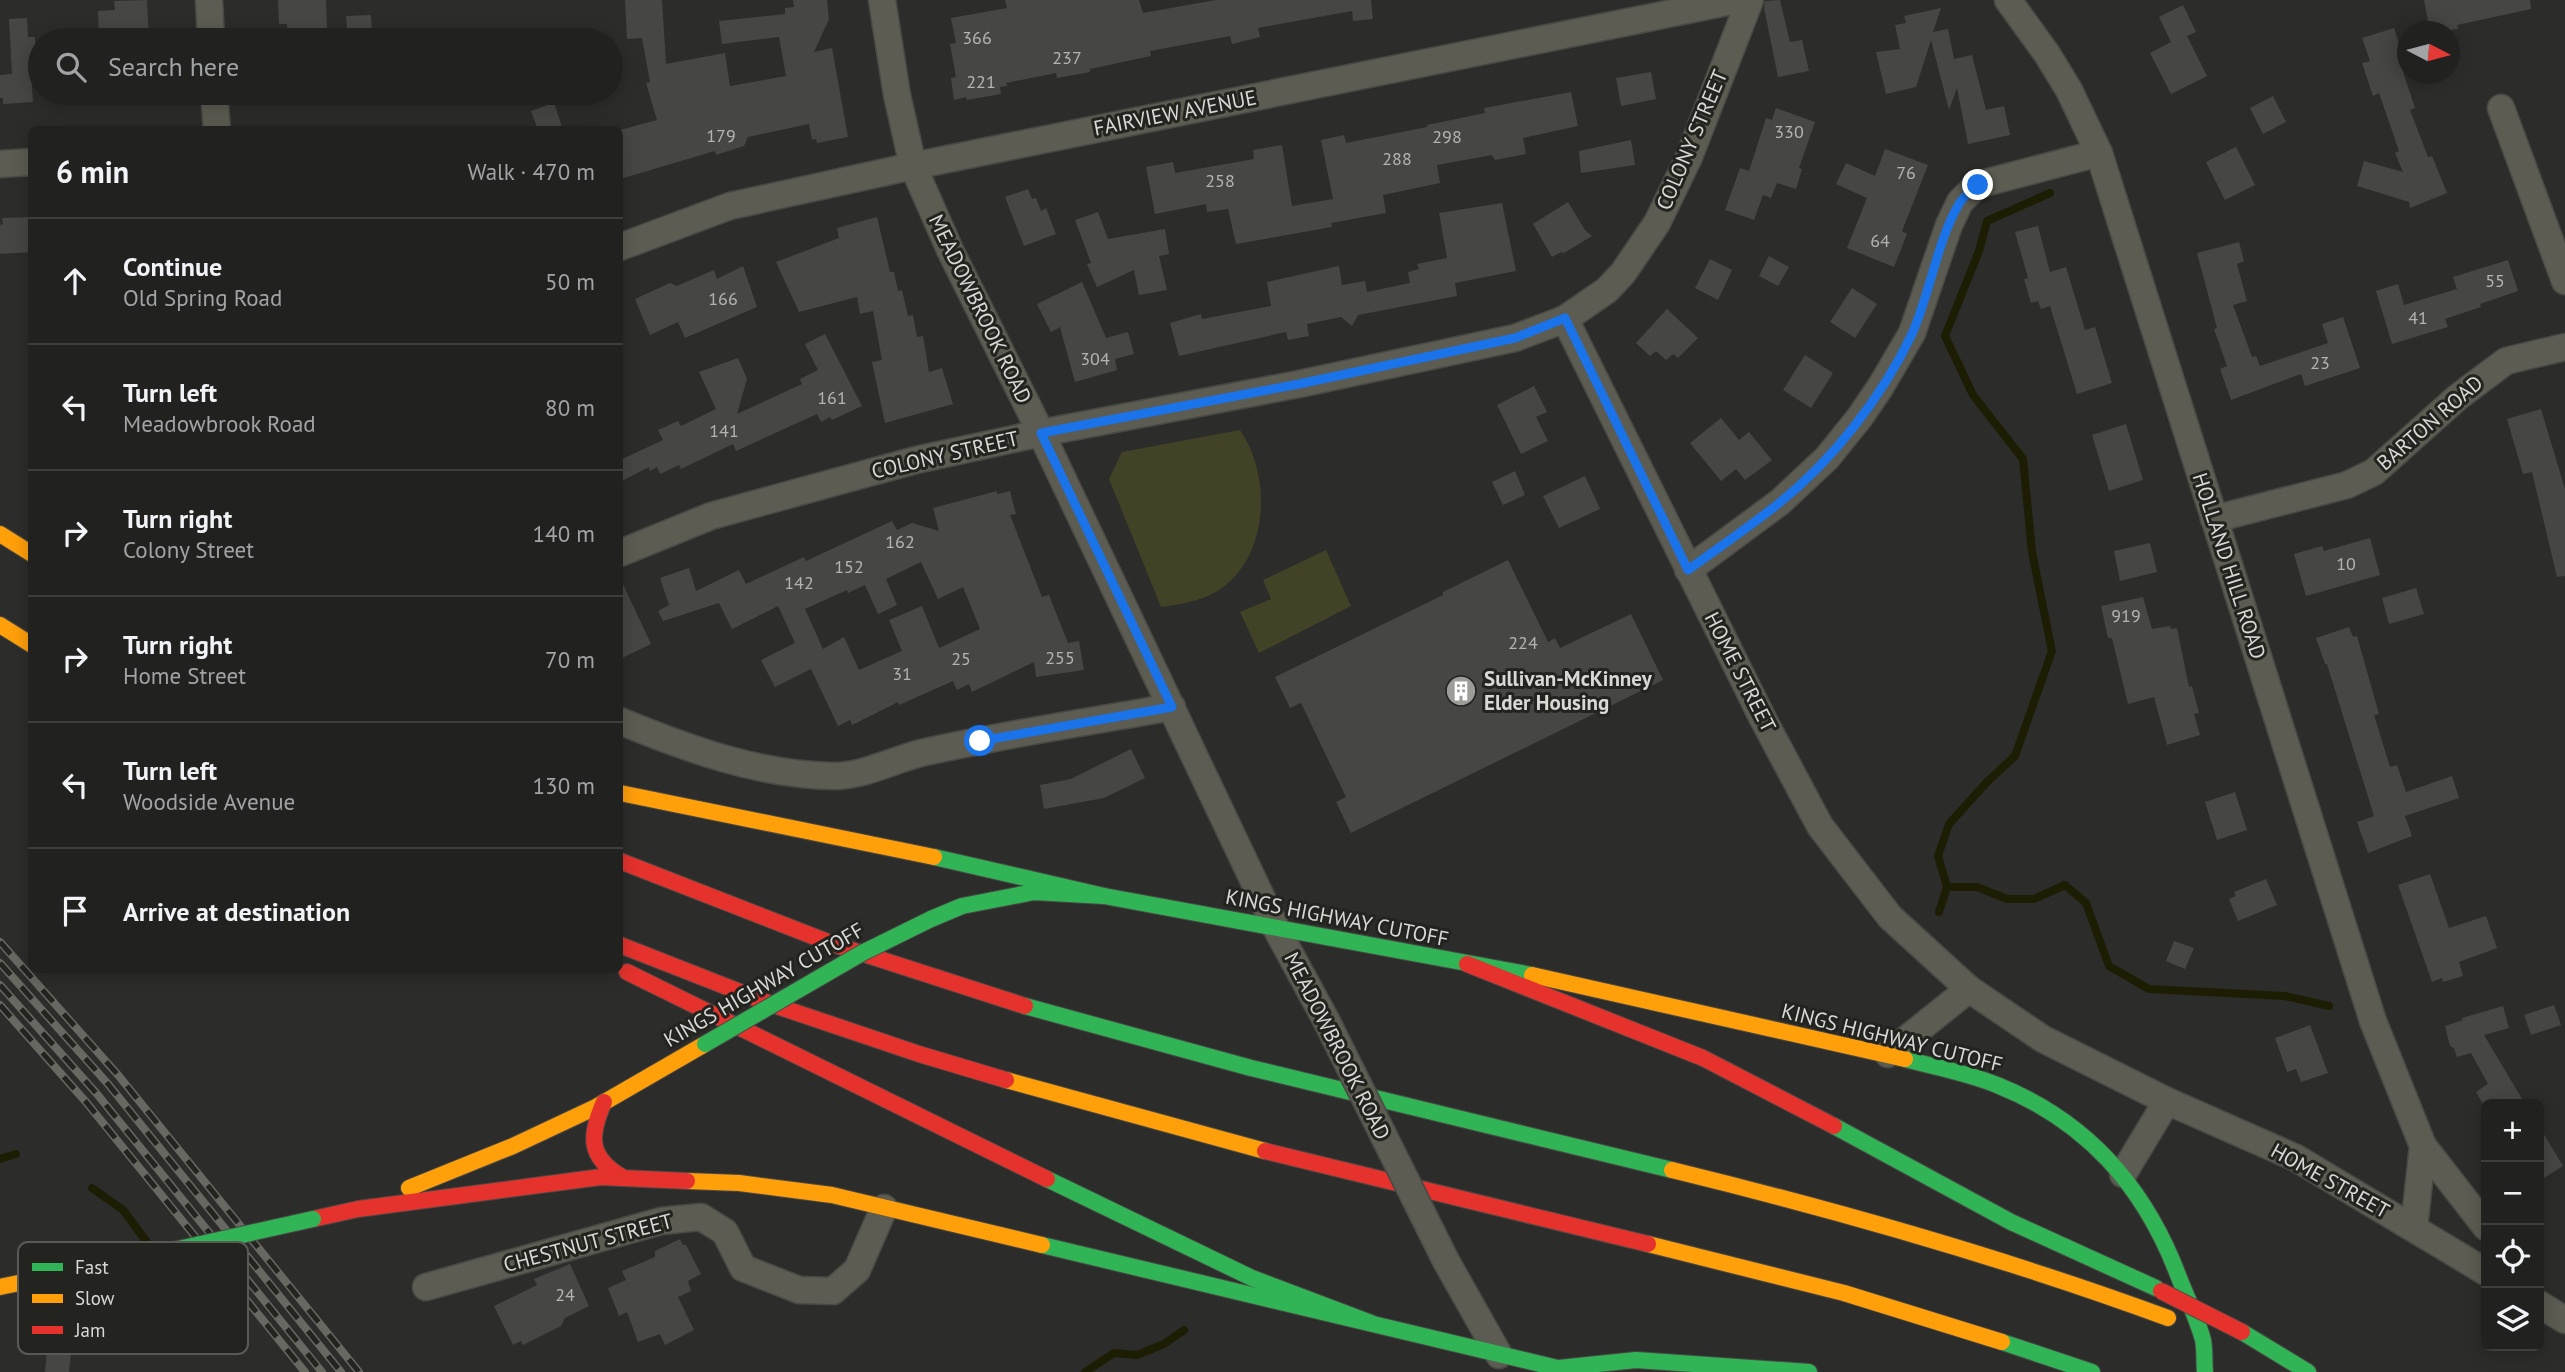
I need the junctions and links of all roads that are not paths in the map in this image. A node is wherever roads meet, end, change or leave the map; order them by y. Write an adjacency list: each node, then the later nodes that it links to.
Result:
1 (209, 0): 6 (street)
2 (882, 0): 13 (street, MEADOWBROOK ROAD)
3 (1737, 0): 13 (street, FAIRVIEW AVENUE)
4 (1750, 0): 16 (street, COLONY STREET)
5 (2008, 0): 10 (street, HOLLAND HILL ROAD)
6 (210, 28)
7 (215, 105): 9 (street)
8 (2501, 108): 15 (street)
9 (216, 126)
10 (2099, 153): 19 (street, HOLLAND HILL ROAD); 23 (street)
11 (28, 162): 12 (street)
12 (0, 164)
13 (913, 166): 14 (street, FAIRVIEW AVENUE); 18 (street, MEADOWBROOK ROAD)
14 (623, 246)
15 (2565, 281)
16 (1565, 318): 18 (street, COLONY STREET); 23 (street, HOME STREET)
17 (2565, 348): 19 (street, BARTON ROAD)
18 (1041, 433): 22 (street, COLONY STREET); 26 (street, MEADOWBROOK ROAD)
19 (2214, 519): 39 (street, HOLLAND HILL ROAD)
20 (0, 534): 21 (main road)
21 (28, 551)
22 (623, 552)
23 (1688, 570): 35 (street, HOME STREET)
24 (0, 625): 25 (main road)
25 (28, 642)
26 (1172, 707): 27 (street); 31 (street, MEADOWBROOK ROAD)
27 (623, 722)
28 (623, 794): 30 (main road)
29 (623, 862): 54 (main road)
30 (1104, 896): 31 (main road, KINGS HIGHWAY CUTOFF); 38 (main road, KINGS HIGHWAY CUTOFF, bridge)
31 (1276, 929): 33 (main road, KINGS HIGHWAY CUTOFF); 55 (street, MEADOWBROOK ROAD, bridge)
32 (623, 945): 58 (main road)
33 (1467, 964): 36 (main road, KINGS HIGHWAY CUTOFF); 54 (main road, bridge)
34 (623, 970): 53 (main road)
35 (1969, 989): 36 (street); 37 (street, HOME STREET)
36 (1888, 1054): 40 (main road, KINGS HIGHWAY CUTOFF)
37 (2167, 1101): 40 (street); 45 (street, HOME STREET)
38 (604, 1102): 41 (main road); 43 (main road, KINGS HIGHWAY CUTOFF)
39 (2423, 1146): 44 (street, HOLLAND HILL ROAD); 45 (street, HOLLAND HILL ROAD)
40 (2123, 1174): 59 (main road, KINGS HIGHWAY CUTOFF)
41 (622, 1177): 42 (main road, KINGS HIGHWAY CUTOFF); 43 (main road, KINGS HIGHWAY CUTOFF)
42 (884, 1208): 50 (street, CHESTNUT STREET); 53 (main road, KINGS HIGHWAY CUTOFF)
43 (358, 1209): 46 (main road, KINGS HIGHWAY CUTOFF, bridge)
44 (2484, 1225)
45 (2414, 1228): 47 (street, HOME STREET)
46 (210, 1242)
47 (2481, 1269)
48 (18, 1283): 49 (main road, KINGS HIGHWAY CUTOFF, bridge)
49 (0, 1287)
50 (426, 1287)
51 (2544, 1307): 52 (street)
52 (2565, 1320)
53 (1371, 1323): 55 (main road, KINGS HIGHWAY CUTOFF)
54 (2235, 1342): 60 (main road); 61 (main road)
55 (1499, 1354): 56 (main road, KINGS HIGHWAY CUTOFF)
56 (1567, 1370): 57 (main road, KINGS HIGHWAY CUTOFF)
57 (1808, 1372)
58 (2092, 1372)
59 (2205, 1372)
60 (2295, 1372)
61 (2308, 1372)

